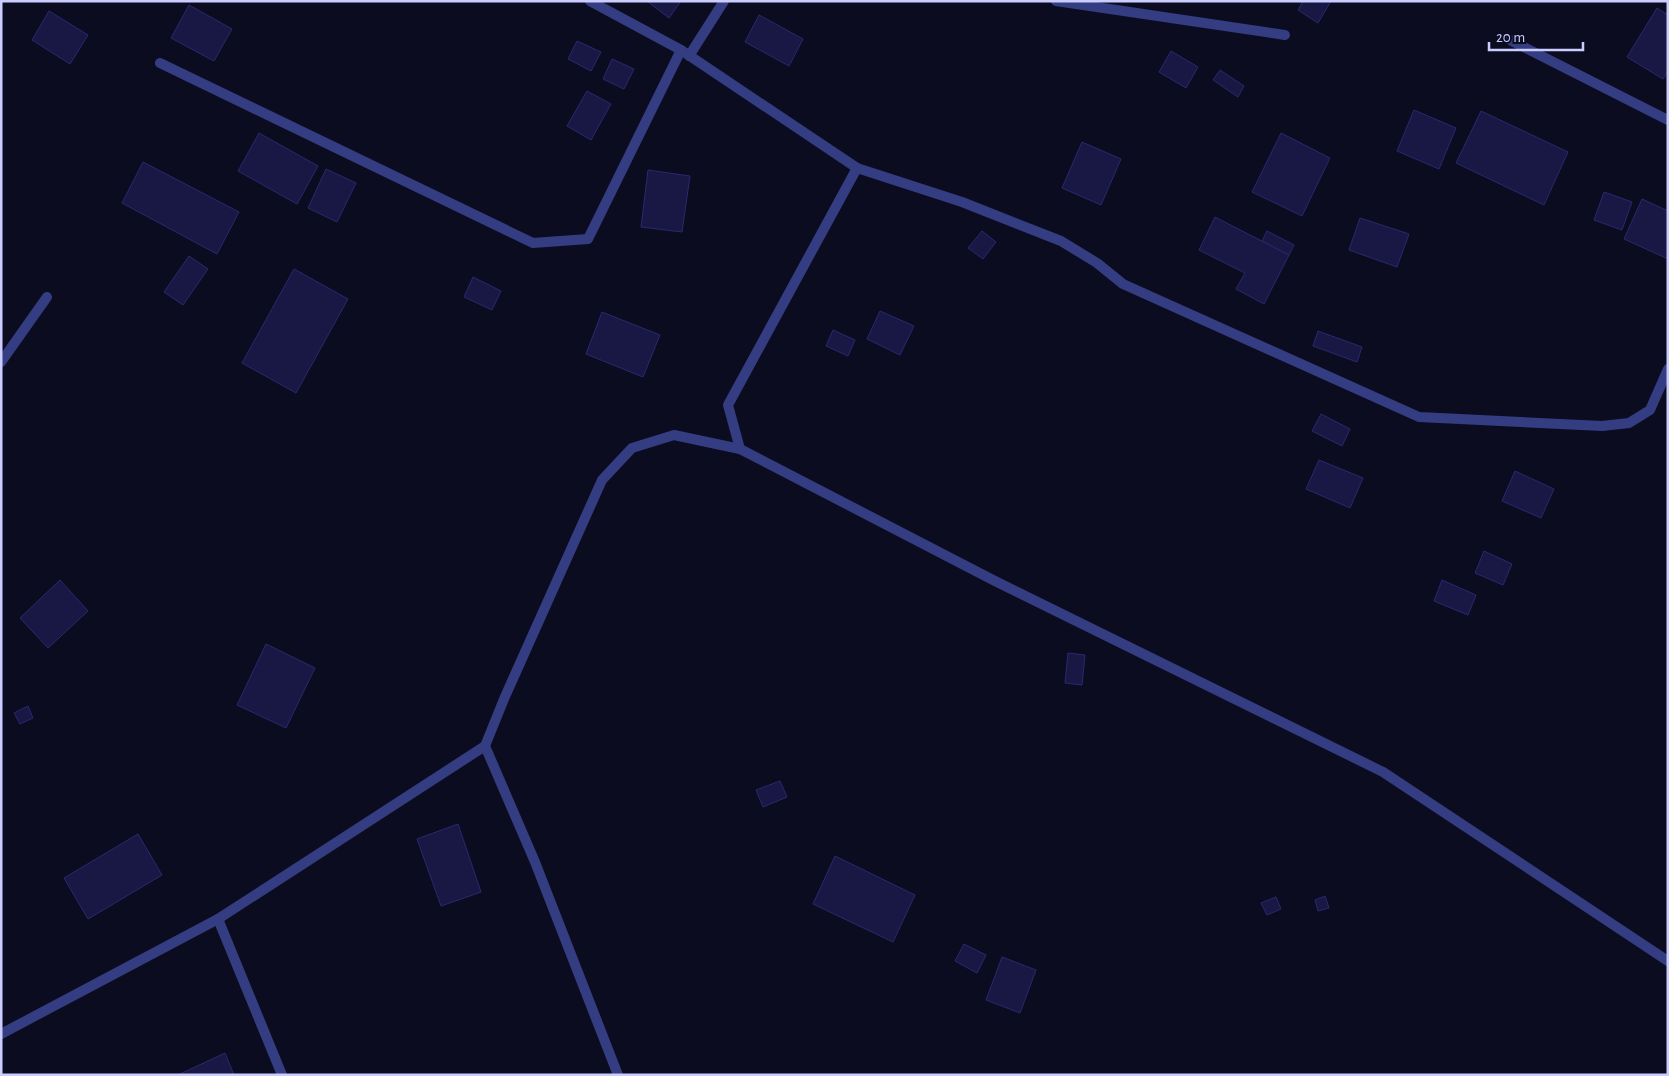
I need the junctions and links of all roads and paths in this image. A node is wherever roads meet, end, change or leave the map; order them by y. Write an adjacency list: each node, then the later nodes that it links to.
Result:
1 (590, 1): 6 (street)
2 (724, 1): 6 (street)
3 (1056, 1): 4 (street)
4 (1285, 35)
5 (1510, 40): 8 (street)
6 (685, 53): 7 (street); 9 (street)
7 (160, 64)
8 (1668, 120)
9 (857, 168): 12 (street); 13 (street)
10 (47, 297): 11 (street)
11 (1, 362)
12 (1668, 369)
13 (740, 449): 14 (street); 16 (street)
14 (485, 746): 15 (street); 19 (street)
15 (218, 919): 17 (street); 18 (street)
16 (1668, 961)
17 (1, 1034)
18 (282, 1075)
19 (618, 1075)

